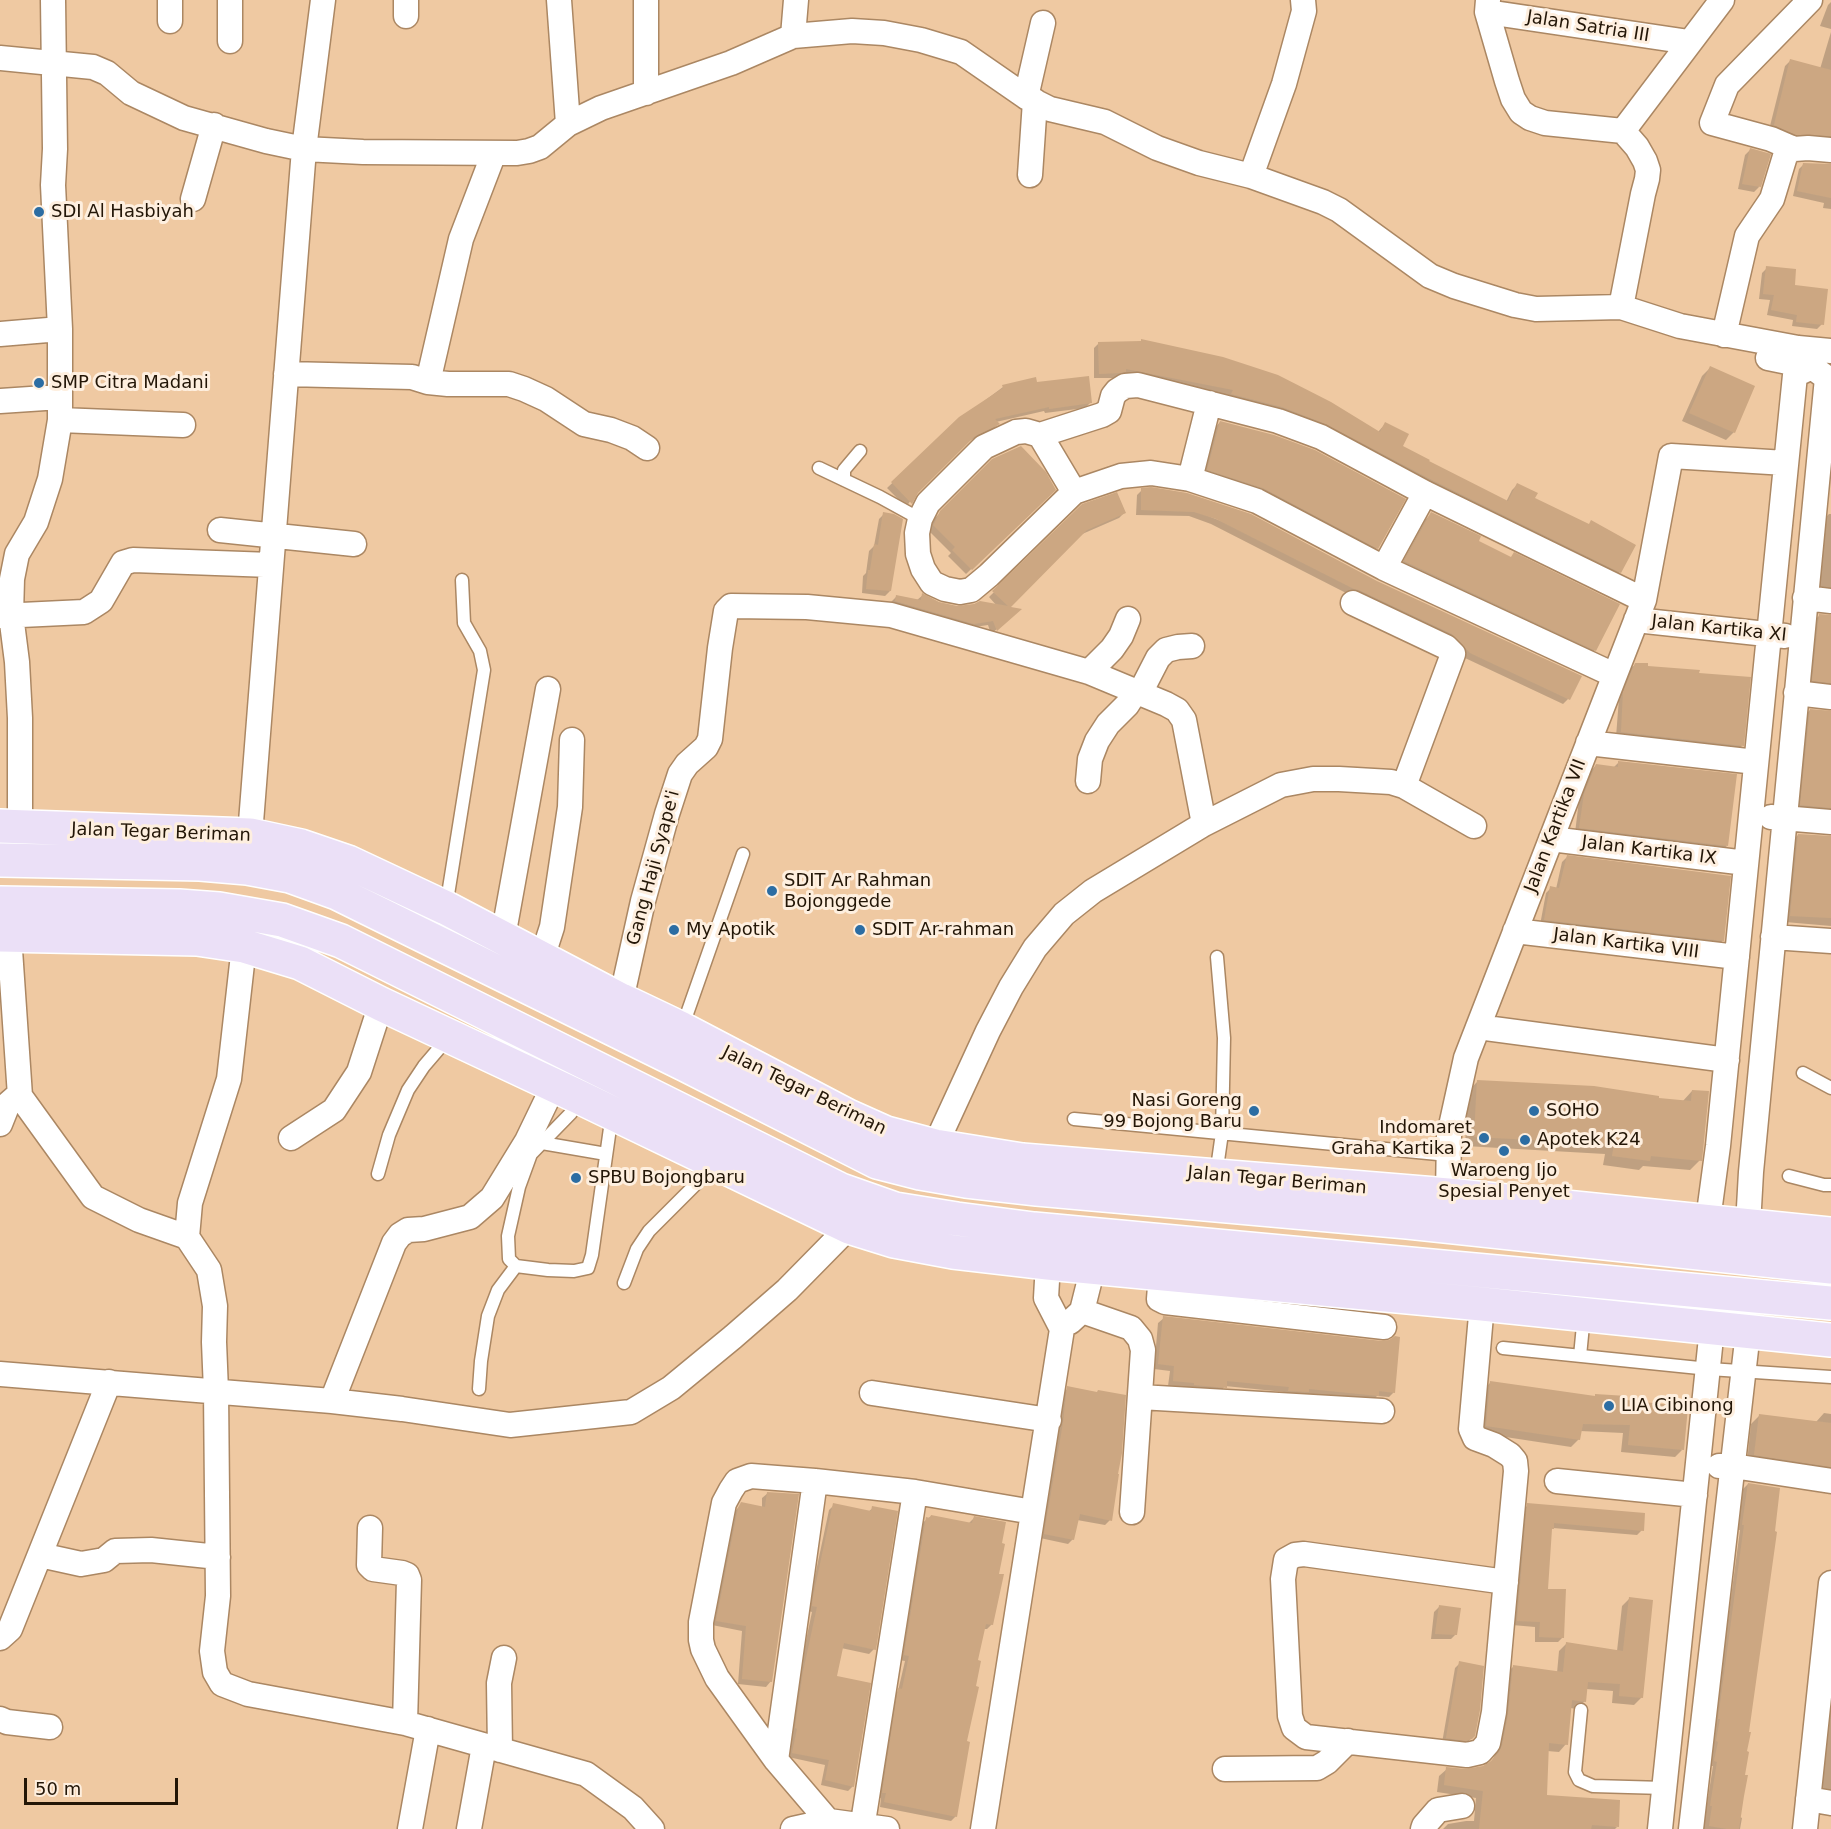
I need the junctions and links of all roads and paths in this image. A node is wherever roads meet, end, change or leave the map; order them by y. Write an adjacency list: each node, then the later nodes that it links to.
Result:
1 (53, 0): 16 (street)
2 (230, 0): 13 (street)
3 (323, 0): 22 (street)
4 (559, 0): 19 (street)
5 (646, 0): 17 (street)
6 (796, 0): 12 (street)
7 (1303, 0): 27 (street)
8 (1722, 0): 14 (street)
9 (1810, 0): 23 (street)
10 (1487, 6): 14 (street, Jalan Satria III); 21 (street)
11 (1042, 23): 18 (street)
12 (794, 36): 17 (street); 18 (street)
13 (230, 40)
14 (1689, 42): 21 (street)
15 (0, 58): 16 (street)
16 (54, 64): 20 (street); 30 (street)
17 (646, 93): 19 (street)
18 (1030, 99): 26 (street); 27 (street)
19 (568, 124): 25 (street)
20 (214, 125): 22 (street); 28 (street)
21 (1623, 130): 29 (street)
22 (304, 149): 25 (street); 34 (street)
23 (1794, 149): 24 (street); 31 (street)
24 (1831, 150)
25 (494, 153): 35 (street)
26 (1029, 175)
27 (1251, 176): 29 (street)
28 (194, 199)
29 (1621, 307): 31 (street)
30 (60, 329): 32 (street); 38 (street)
31 (1714, 333): 33 (street)
32 (0, 334)
33 (1819, 356): 39 (street); 44 (street)
34 (286, 374): 35 (street); 53 (street)
35 (428, 382): 42 (street)
36 (0, 401): 38 (street)
37 (1209, 403): 41 (street); 46 (street); 49 (street)
38 (60, 408): 40 (street); 55 (street)
39 (1827, 410): 50 (street)
40 (183, 425)
41 (1040, 435): 48 (street); 51 (street)
42 (647, 448)
43 (860, 451): 47 (lane)
44 (1786, 463): 62 (street, Jalan Kartika VII); 65 (street)
45 (819, 468): 47 (lane)
46 (1190, 479): 48 (street); 57 (street)
47 (844, 480): 51 (lane)
48 (1074, 492): 51 (street)
49 (1425, 493): 57 (street); 62 (street)
50 (1823, 504): 59 (street)
51 (920, 519)
52 (220, 530): 53 (street)
53 (274, 535): 54 (street); 56 (street)
54 (354, 544)
55 (8, 555): 63 (street)
56 (271, 565): 63 (street); 85 (street)
57 (1384, 568): 69 (street)
58 (462, 580): 92 (lane)
59 (1805, 598): 60 (street); 66 (street)
60 (1831, 601)
61 (1353, 603): 78 (street)
62 (1640, 610): 65 (street, Jalan Kartika XI); 69 (street, Jalan Kartika VII)
63 (6, 616): 84 (street)
64 (1128, 619): 68 (street)
65 (1769, 634): 66 (street, Jalan Kartika XI); 76 (street)
66 (1802, 639): 72 (street)
67 (1192, 646): 71 (street)
68 (1089, 672): 71 (street); 103 (street, Gang Haji Syape'i)
69 (1614, 675): 75 (street, Jalan Kartika VII)
70 (548, 689): 95 (street)
71 (1138, 692): 77 (street); 82 (street)
72 (1797, 693): 73 (street); 80 (street)
73 (1831, 697)
74 (573, 740): 102 (street)
75 (1588, 743): 76 (street); 86 (street, Jalan Kartika VII)
76 (1756, 762): 79 (street)
77 (1088, 781)
78 (1404, 786): 82 (street); 83 (street)
79 (1751, 816): 80 (street); 89 (street)
80 (1785, 818): 81 (street); 96 (street)
81 (1831, 822)
82 (1204, 824): 121 (street)
83 (1474, 826)
84 (10, 827): 85 (main road, Jalan Tegar Beriman)
85 (250, 835): 92 (main road, Jalan Tegar Beriman)
86 (1551, 840): 89 (street, Jalan Kartika IX); 93 (street, Jalan Kartika VII)
87 (743, 854): 107 (lane)
88 (0, 860): 107 (main road, Jalan Tegar Beriman)
89 (1746, 863): 101 (street)
90 (0, 903): 91 (main road)
91 (69, 905): 97 (main road); 113 (main road)
92 (446, 908): 95 (main road, Jalan Tegar Beriman)
93 (1515, 931): 101 (street, Jalan Kartika VIII); 105 (street, Jalan Kartika VII)
94 (4, 935): 97 (main road); 112 (street)
95 (503, 937): 102 (main road, Jalan Tegar Beriman)
96 (1773, 937): 98 (street); 126 (street)
97 (125, 938): 99 (main road)
98 (1831, 941)
99 (244, 945): 104 (main road); 139 (street)
100 (1217, 957): 118 (lane)
101 (1737, 957): 108 (street)
102 (542, 958): 103 (main road, Jalan Tegar Beriman)
103 (621, 1000): 107 (main road, Jalan Tegar Beriman)
104 (381, 1004): 106 (main road); 119 (street)
105 (1478, 1027): 108 (street); 123 (street, Jalan Kartika VII)
106 (449, 1036): 111 (main road); 127 (lane)
107 (689, 1044): 121 (main road, Jalan Tegar Beriman); 131 (main road, Jalan Tegar Beriman)
108 (1727, 1060): 124 (street)
109 (1803, 1073): 110 (lane)
110 (1831, 1088)
111 (566, 1091): 114 (main road); 120 (lane); 168 (street)
112 (20, 1096): 116 (street); 139 (street)
113 (668, 1104): 117 (main road); 137 (main road)
114 (612, 1113): 117 (main road); 122 (lane)
115 (1074, 1119): 118 (lane)
116 (0, 1124)
117 (654, 1133): 125 (main road)
118 (1222, 1133): 123 (lane); 128 (lane)
119 (291, 1138)
120 (542, 1143): 122 (lane); 142 (lane)
121 (935, 1146): 128 (main road, Jalan Tegar Beriman)
122 (606, 1155): 142 (lane)
123 (1448, 1155): 132 (street, Jalan Kartika VII)
124 (1717, 1158): 126 (street); 134 (street)
125 (710, 1160): 136 (main road); 145 (lane)
126 (1752, 1160): 135 (street)
127 (378, 1174)
128 (1216, 1176): 133 (main road, Jalan Tegar Beriman)
129 (1789, 1176): 130 (lane)
130 (1831, 1185)
131 (1037, 1189): 133 (main road, Jalan Tegar Beriman); 137 (main road)
132 (1448, 1194): 133 (main road, Jalan Tegar Beriman); 134 (main road, Jalan Tegar Beriman)
133 (1408, 1207): 144 (main road, Jalan Tegar Beriman)
134 (1708, 1221): 135 (main road, Jalan Tegar Beriman)
135 (1748, 1225): 138 (main road, Jalan Tegar Beriman)
136 (849, 1227): 140 (main road); 168 (street)
137 (1034, 1229): 141 (main road)
138 (1831, 1234)
139 (187, 1237): 165 (street)
140 (1048, 1263): 143 (main road); 154 (street)
141 (1400, 1263): 146 (main road); 148 (main road)
142 (516, 1266): 164 (lane)
143 (1093, 1267): 147 (main road); 150 (street)
144 (1831, 1267)
145 (624, 1283)
146 (1397, 1296): 147 (main road); 149 (main road)
147 (1300, 1302): 152 (street)
148 (1831, 1303)
149 (1482, 1304): 151 (main road); 183 (street)
150 (1082, 1311): 154 (street); 167 (street)
151 (1584, 1315): 153 (main road); 158 (lane)
152 (1384, 1326)
153 (1712, 1328): 155 (main road); 159 (street)
154 (1062, 1329): 170 (street)
155 (1748, 1332): 156 (main road); 160 (street)
156 (1831, 1340)
157 (1503, 1348): 158 (lane)
158 (1580, 1356): 159 (lane)
159 (1709, 1369): 160 (lane); 171 (street)
160 (1744, 1371): 162 (lane); 172 (street)
161 (0, 1374): 163 (street)
162 (1831, 1377)
163 (109, 1382): 165 (street); 181 (street)
164 (479, 1389)
165 (216, 1391): 168 (street); 182 (street)
166 (872, 1393): 170 (street)
167 (1140, 1397): 169 (street); 179 (street)
168 (332, 1401)
169 (1382, 1411)
170 (1049, 1420): 178 (street)
171 (1699, 1465): 172 (street); 177 (street)
172 (1733, 1466): 175 (street); 209 (street)
173 (815, 1481): 176 (street); 194 (street); 194 (street)
174 (1557, 1481): 177 (street)
175 (1831, 1481)
176 (915, 1492): 178 (street); 200 (street)
177 (1695, 1495): 196 (street)
178 (1033, 1512): 206 (street)
179 (1132, 1512)
180 (370, 1528): 189 (street)
181 (40, 1555): 182 (street); 185 (street)
182 (218, 1557): 189 (street)
183 (1506, 1582): 192 (street); 192 (street)
184 (1831, 1583): 197 (street)
185 (0, 1638)
186 (504, 1658): 193 (street)
187 (1581, 1710): 196 (lane)
188 (0, 1719): 190 (street)
189 (405, 1723): 191 (street)
190 (50, 1727)
191 (428, 1729): 193 (street); 201 (street)
192 (1348, 1741): 195 (street)
193 (492, 1748): 202 (street); 203 (street)
194 (776, 1760): 199 (street)
195 (1225, 1769)
196 (1664, 1788): 208 (street)
197 (1820, 1801): 210 (street)
198 (1462, 1806): 207 (street)
199 (832, 1825): 200 (street); 204 (street)
200 (860, 1826): 205 (street)
201 (410, 1829)
202 (469, 1829)
203 (652, 1829)
204 (793, 1829)
205 (887, 1829)
206 (983, 1829)
207 (1423, 1829)
208 (1660, 1829)
209 (1691, 1829)
210 (1804, 1829)

